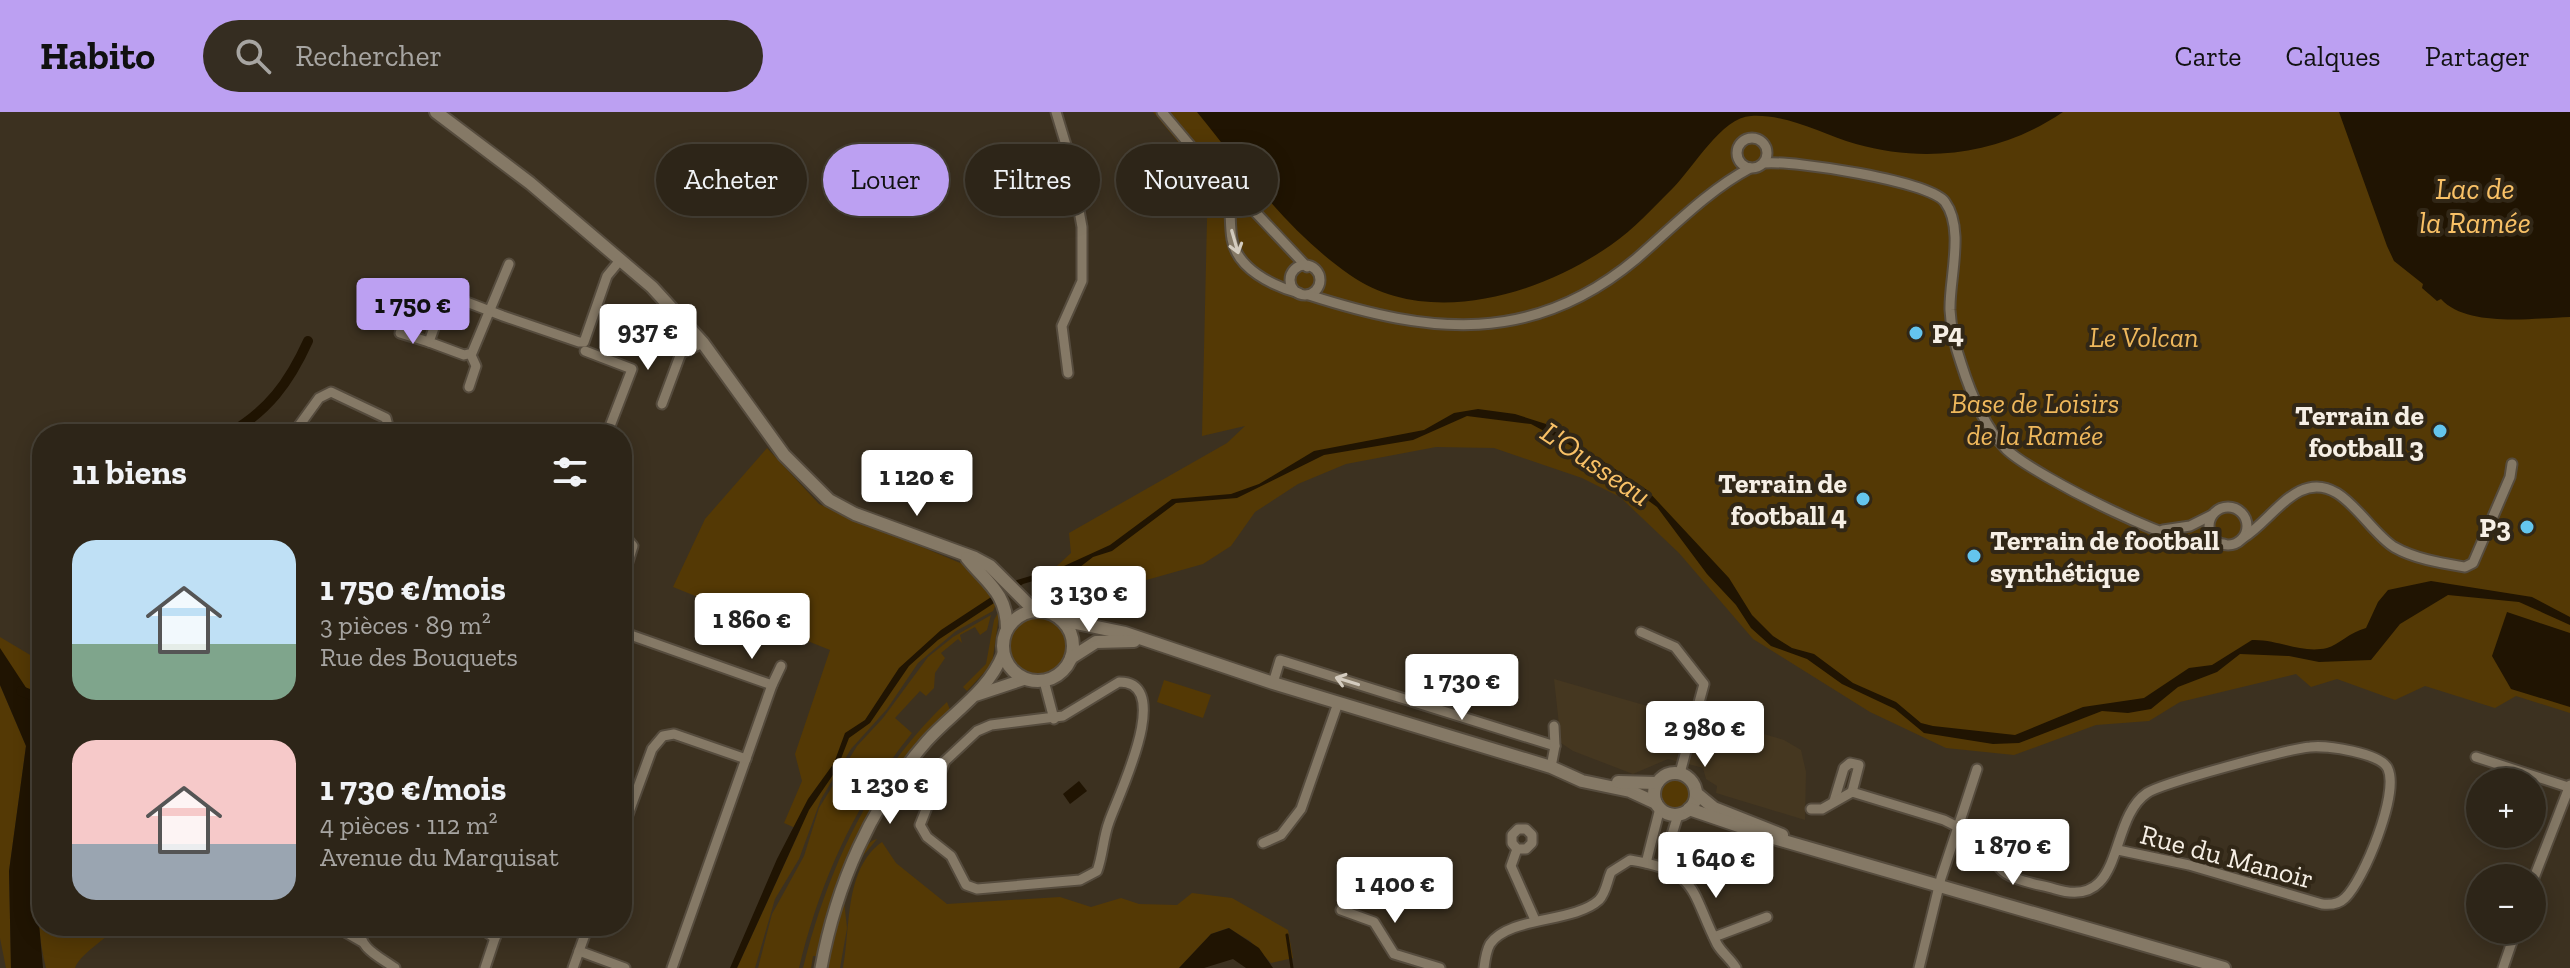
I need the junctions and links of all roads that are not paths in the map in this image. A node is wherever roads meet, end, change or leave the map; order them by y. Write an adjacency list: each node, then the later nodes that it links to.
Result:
1 (436, 112): 10 (main road)
2 (1056, 112): 22 (street)
3 (1165, 112): 12 (street); 14 (street, one-way to 14)
4 (1767, 146): 5 (street); 6 (street); 7 (street)
5 (1736, 154): 8 (street); 9 (street)
6 (1764, 163): 7 (street); 8 (street)
7 (1792, 163): 32 (street)
8 (1750, 168): 9 (street)
9 (1726, 181): 15 (street)
10 (621, 259): 19 (main road); 20 (street)
11 (509, 264): 16 (street)
12 (1307, 267): 13 (street); 14 (street)
13 (1320, 279): 14 (street); 15 (street)
14 (1304, 294): 15 (street)
15 (1339, 304)
16 (492, 312): 18 (street); 20 (street); 21 (street)
17 (400, 333): 18 (street)
18 (429, 342): 21 (street)
19 (703, 343): 24 (street); 35 (main road)
20 (583, 347): 27 (street)
21 (471, 355): 23 (street)
22 (1068, 373)
23 (469, 387)
24 (662, 404)
25 (300, 424): 26 (street)
26 (388, 424)
27 (611, 424)
28 (2512, 464): 31 (street)
29 (2242, 514): 30 (street); 31 (street); 33 (street)
30 (2214, 515): 32 (street); 34 (street)
31 (2271, 516): 33 (street)
32 (2163, 530): 34 (street)
33 (2243, 538): 34 (street)
34 (2224, 544)
35 (1006, 591): 36 (main road); 38 (main road)
36 (1035, 611): 37 (main road); 38 (main road)
37 (1062, 620): 41 (main road); 43 (main road)
38 (1007, 629): 42 (main road)
39 (1641, 632): 58 (street)
40 (632, 636): 48 (street)
41 (1145, 641): 43 (main road); 47 (main road)
42 (1003, 654): 45 (main road); 49 (street)
43 (1071, 658): 46 (main road)
44 (781, 666): 48 (street)
45 (1025, 679): 46 (main road); 49 (street)
46 (1044, 681): 51 (street)
47 (1273, 683): 50 (main road); 53 (street, one-way to 47)
48 (772, 685): 55 (street)
49 (977, 695): 95 (street)
50 (1338, 703): 56 (main road); 71 (street)
51 (1054, 719): 51 (street)
52 (1554, 726): 53 (street)
53 (1555, 746): 56 (street)
54 (2476, 757): 61 (street)
55 (746, 759): 65 (street); 94 (street)
56 (1551, 767): 59 (main road)
57 (1977, 769): 69 (street)
58 (1680, 773): 60 (main road); 63 (main road)
59 (1575, 775): 60 (main road); 66 (main road)
60 (1657, 783): 66 (main road)
61 (2569, 786): 75 (street)
62 (1852, 792): 64 (street); 64 (street); 69 (street, Rue du Manoir)
63 (1696, 793): 68 (main road); 70 (main road)
64 (1834, 801): 67 (street)
65 (632, 804)
66 (1658, 806): 68 (main road); 74 (street)
67 (1811, 809)
68 (1684, 812): 70 (main road); 76 (street)
69 (1958, 827): 73 (street, Rue du Manoir); 77 (street)
70 (1791, 841): 77 (main road)
71 (1263, 843)
72 (1517, 849): 80 (street)
73 (2118, 850): 73 (street, Rue du Manoir)
74 (1646, 863): 76 (street); 80 (street)
75 (2539, 864)
76 (1662, 867): 85 (street)
77 (1941, 885): 99 (street); 100 (main road)
78 (1341, 910): 96 (street)
79 (1767, 917): 85 (street)
80 (1535, 920): 97 (street)
81 (352, 936): 87 (street)
82 (361, 936): 87 (street)
83 (492, 936): 86 (street)
84 (584, 936): 89 (street)
85 (1714, 937): 98 (street)
86 (495, 938): 91 (street)
87 (361, 941): 90 (street)
88 (2511, 944): 101 (street)
89 (579, 951): 92 (street); 93 (street)
90 (395, 968)
91 (485, 968)
92 (573, 968)
93 (625, 968)
94 (672, 968)
95 (821, 968)
96 (1440, 968)
97 (1484, 968)
98 (1736, 968)
99 (1919, 968)
100 (2224, 968)
101 (2503, 968)

